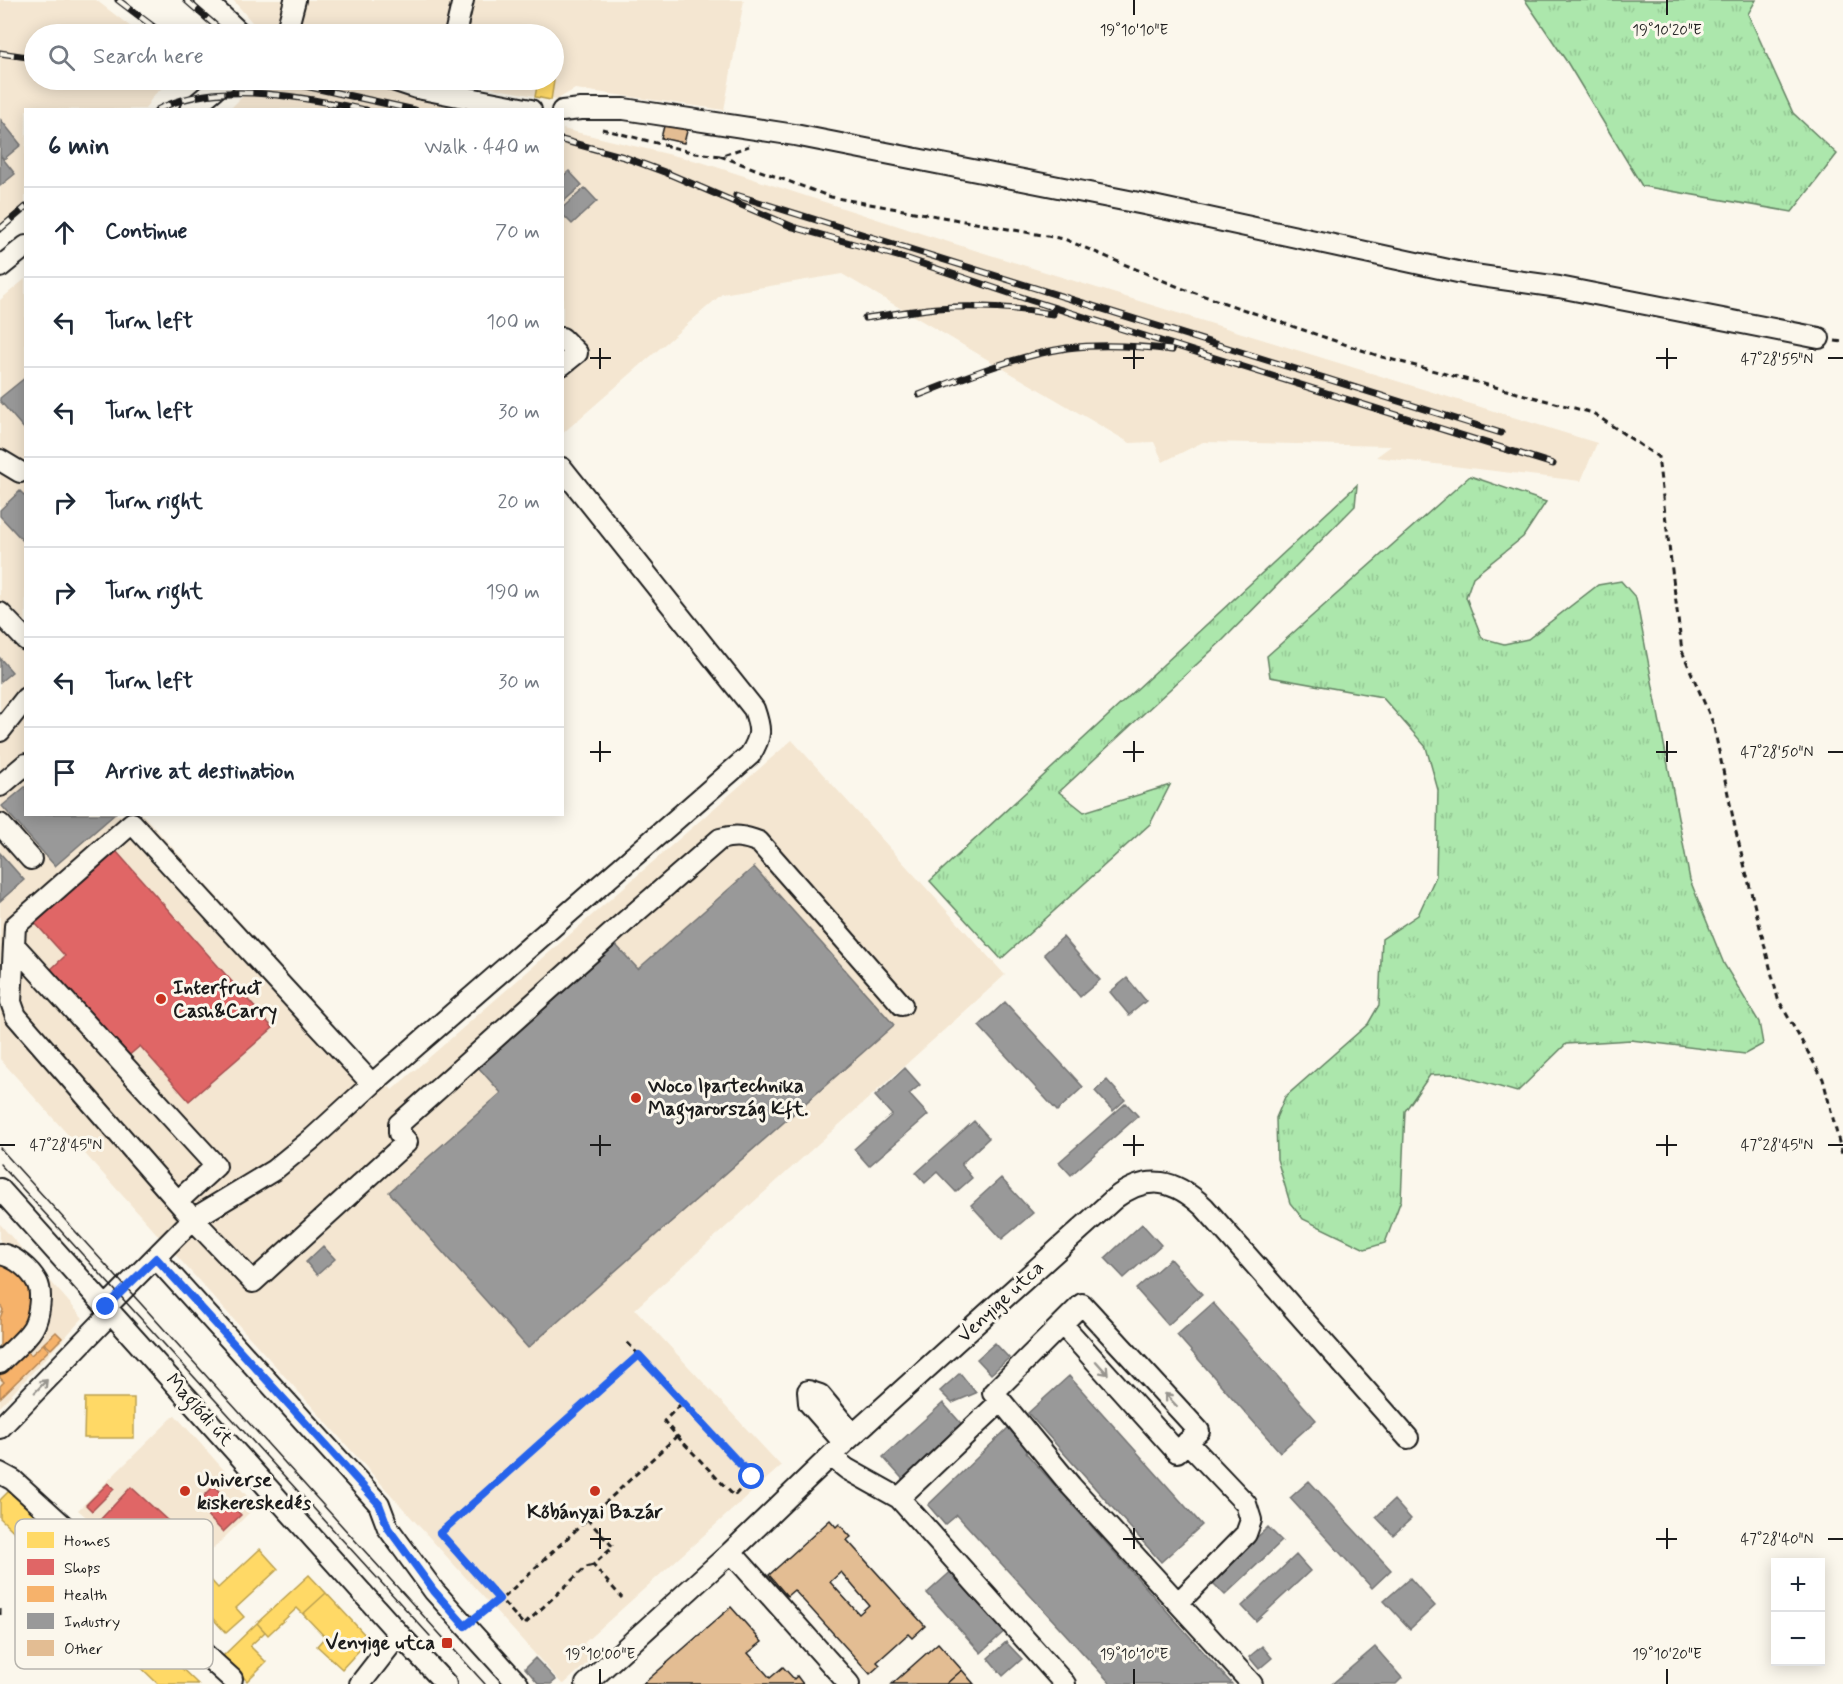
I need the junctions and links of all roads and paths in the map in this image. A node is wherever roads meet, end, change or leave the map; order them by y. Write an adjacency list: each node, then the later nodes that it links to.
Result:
1 (205, 0): 4 (street)
2 (295, 0): 5 (street)
3 (460, 0): 6 (street)
4 (230, 24)
5 (289, 24)
6 (456, 24)
7 (214, 90): 9 (street)
8 (458, 90): 10 (street)
9 (192, 108)
10 (524, 108)
11 (564, 111): 17 (street)
12 (594, 126): 14 (path)
13 (758, 143): 14 (path)
14 (720, 156): 34 (path)
15 (24, 248): 16 (street)
16 (0, 267)
17 (1819, 338)
18 (564, 340): 19 (street)
19 (564, 363)
20 (0, 460): 22 (street)
21 (564, 471): 33 (street)
22 (20, 472)
23 (0, 613): 24 (street)
24 (24, 638)
25 (24, 701): 26 (street)
26 (0, 731)
27 (24, 766): 28 (street)
28 (0, 786)
29 (0, 824): 30 (street)
30 (31, 859)
31 (14, 945): 33 (street); 36 (street); 36 (street)
32 (902, 1005): 37 (street)
33 (372, 1084): 37 (street)
34 (1843, 1158)
35 (0, 1189): 40 (street, Maglódi út)
36 (178, 1202): 37 (street)
37 (193, 1219): 39 (street)
38 (0, 1254): 44 (street)
39 (156, 1258): 40 (street); 63 (street)
40 (109, 1310): 47 (street, one-way to 40); 64 (street, Maglódi út)
41 (1062, 1324): 45 (street); 50 (street, one-way to 50); 50 (street, one-way to 41)
42 (627, 1342): 43 (path)
43 (639, 1355): 46 (path); 59 (path)
44 (0, 1363)
45 (993, 1393)
46 (682, 1403): 48 (path); 48 (path)
47 (0, 1428)
48 (677, 1436): 55 (path)
49 (1408, 1438): 51 (street, Venyige utca)
50 (1187, 1443): 60 (street)
51 (843, 1445): 53 (street); 56 (street, Venyige utca)
52 (0, 1473): 54 (street)
53 (899, 1498): 60 (street); 72 (street)
54 (56, 1519)
55 (587, 1519): 57 (path); 59 (path)
56 (731, 1551): 70 (street, Venyige utca); 71 (street)
57 (593, 1565): 58 (path); 59 (path)
58 (622, 1598)
59 (499, 1599): 63 (path)
60 (1178, 1603): 73 (street)
61 (0, 1609): 62 (path)
62 (0, 1615)
63 (465, 1626): 69 (street)
64 (399, 1634): 67 (street); 68 (street, Maglódi út)
65 (213, 1662): 66 (street)
66 (232, 1679)
67 (360, 1684)
68 (446, 1684)
69 (518, 1684)
70 (586, 1684)
71 (849, 1684)
72 (1065, 1684)
73 (1252, 1684)

